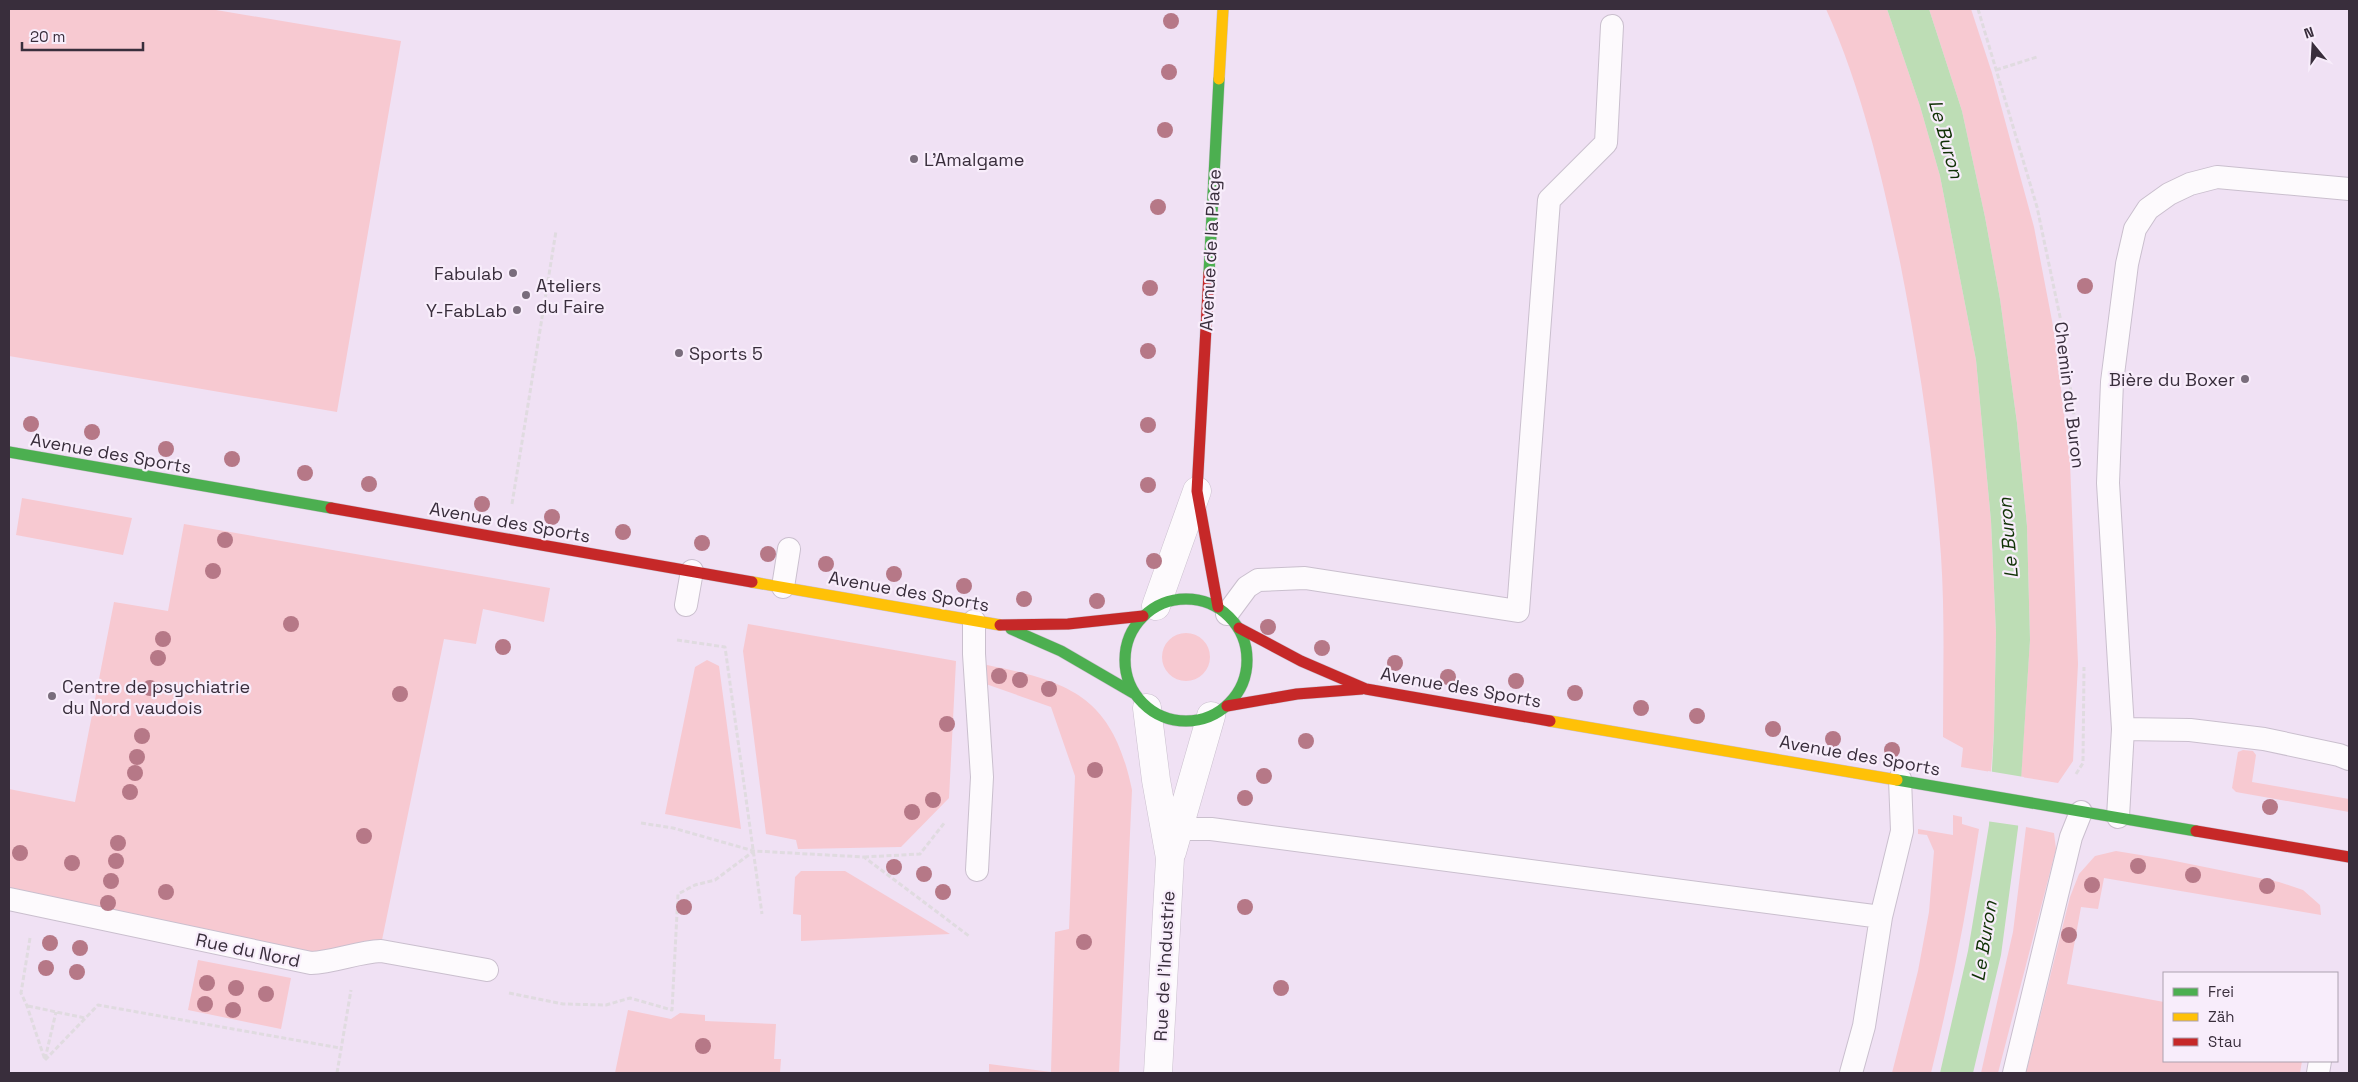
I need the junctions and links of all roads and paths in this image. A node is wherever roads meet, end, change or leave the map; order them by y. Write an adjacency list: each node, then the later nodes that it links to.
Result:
1 (1223, 9): 10 (street, Avenue de la Plage)
2 (1978, 9): 5 (path, Chemin du Buron)
3 (1612, 26): 17 (lane)
4 (2037, 57): 5 (path)
5 (1996, 70): 8 (path, Chemin du Buron)
6 (2349, 190): 25 (lane)
7 (556, 231): 11 (path)
8 (2076, 432)
9 (9, 452): 11 (street, Avenue des Sports)
10 (1197, 491): 16 (street, Avenue de la Plage); 17 (street, Avenue de la Plage)
11 (506, 539): 13 (street, Avenue des Sports)
12 (789, 549): 14 (lane)
13 (692, 571): 14 (street, Avenue des Sports); 15 (lane)
14 (783, 587): 18 (street, Avenue des Sports)
15 (686, 605)
16 (1150, 611): 17 (street); 19 (street, Avenue des Sports); 23 (street)
17 (1228, 616): 22 (street, Avenue des Sports); 24 (street)
18 (974, 621): 19 (street, Avenue des Sports); 27 (lane)
19 (1006, 626): 23 (street, Avenue des Sports)
20 (677, 640): 34 (path)
21 (2084, 658): 29 (path)
22 (1366, 689): 24 (street, Avenue des Sports); 28 (street, Avenue des Sports)
23 (1141, 701): 24 (street); 37 (street, Rue de l'Industrie)
24 (1219, 711): 33 (street, Rue de l'Industrie)
25 (2123, 729): 26 (lane); 31 (lane)
26 (2349, 760)
27 (982, 777): 35 (path); 38 (lane)
28 (1900, 779): 30 (street, Avenue des Sports); 41 (lane)
29 (2074, 780)
30 (2081, 812): 31 (street, Avenue des Sports); 55 (lane)
31 (2118, 817): 36 (street, Avenue des Sports)
32 (641, 823): 34 (path)
33 (1179, 829): 37 (street, Rue de l'Industrie); 41 (lane)
34 (754, 852): 35 (path); 40 (path); 46 (path)
35 (864, 857): 43 (path)
36 (2349, 857)
37 (1170, 858): 53 (street, Rue de l'Industrie)
38 (977, 870)
39 (9, 899): 44 (lane, Rue du Nord)
40 (762, 914)
41 (1881, 917): 54 (lane)
42 (31, 931): 47 (path)
43 (969, 936)
44 (487, 970)
45 (353, 982): 50 (path)
46 (507, 993)
47 (27, 1006): 48 (path); 51 (path)
48 (56, 1012): 49 (path); 51 (path)
49 (84, 1018): 50 (path); 51 (path)
50 (340, 1048): 52 (path)
51 (45, 1060)
52 (337, 1073)
53 (1158, 1073)
54 (1851, 1073)
55 (2014, 1073)

